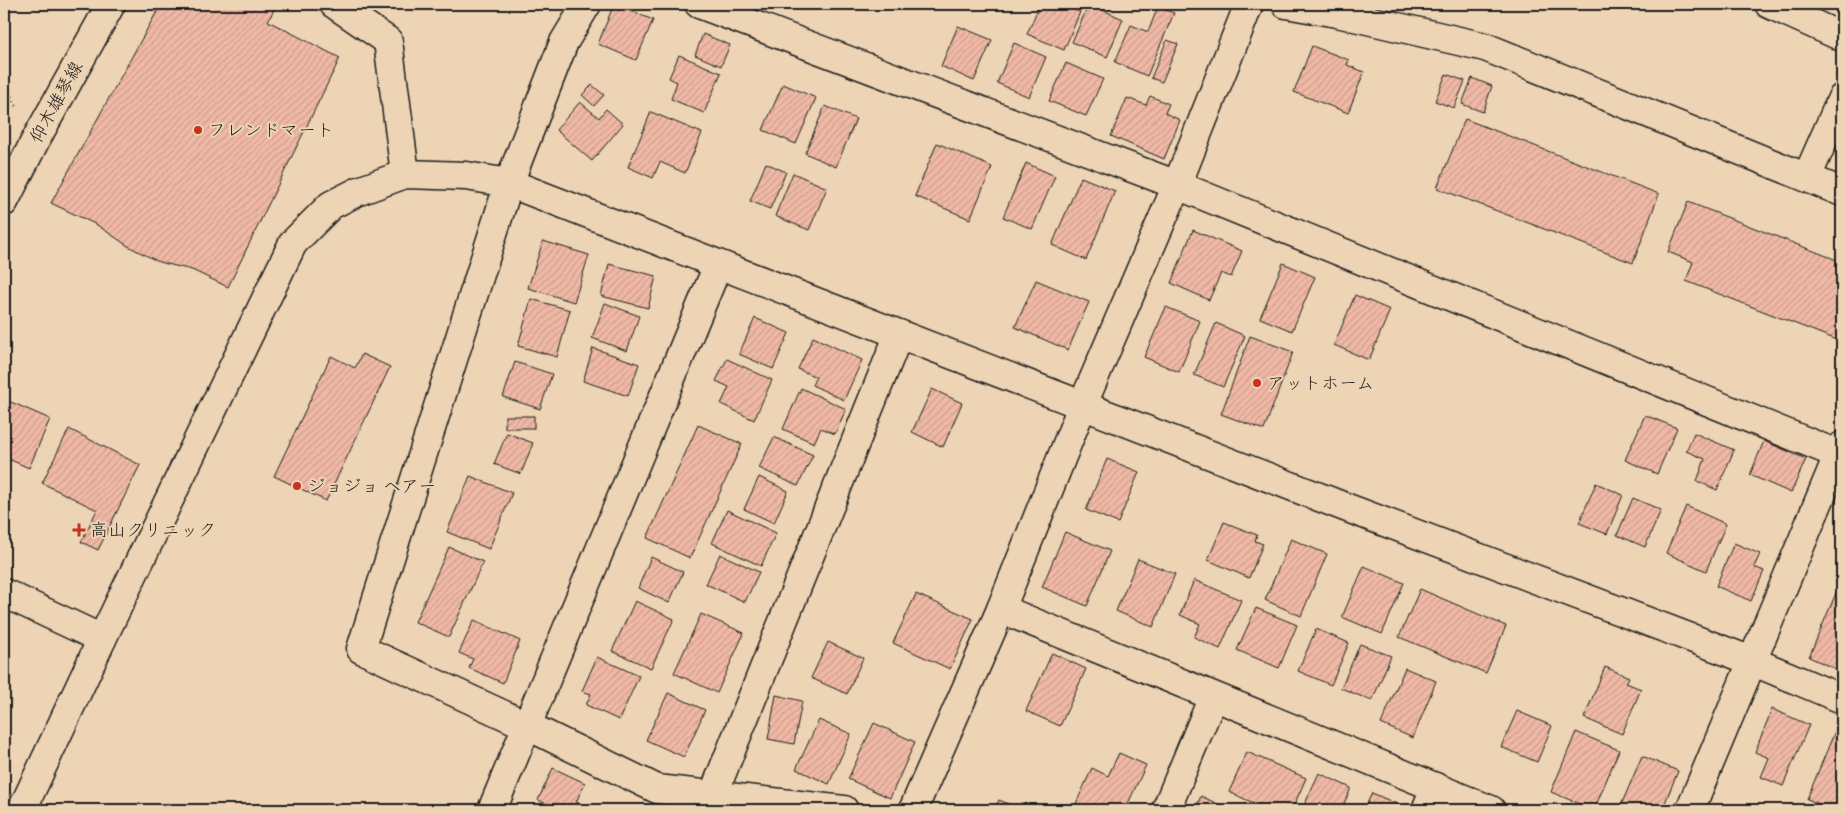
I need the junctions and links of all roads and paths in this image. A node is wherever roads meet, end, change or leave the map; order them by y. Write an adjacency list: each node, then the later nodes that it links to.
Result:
1 (111, 4): 17 (main road, 仰木雄琴線)
2 (334, 4): 12 (main road)
3 (587, 4): 14 (main road)
4 (699, 4): 15 (main road)
5 (1249, 4): 15 (main road)
6 (1286, 4): 13 (main road)
7 (1769, 4): 10 (main road)
8 (1796, 4): 9 (main road)
9 (1842, 28)
10 (1842, 37)
11 (1842, 98): 13 (main road)
12 (405, 174): 14 (main road); 24 (main road)
13 (1807, 177): 16 (main road)
14 (509, 183): 18 (main road); 28 (main road)
15 (1177, 185): 20 (main road); 21 (main road)
16 (1842, 192)
17 (4, 202)
18 (718, 265): 19 (main road); 28 (main road)
19 (899, 334): 20 (main road); 29 (main road)
20 (1084, 404): 23 (main road); 25 (main road)
21 (1841, 452): 25 (main road)
22 (4, 593): 24 (main road)
23 (1001, 610): 26 (main road); 34 (main road)
24 (102, 639): 31 (main road)
25 (1752, 661): 27 (main road); 37 (main road)
26 (1213, 697): 30 (main road); 35 (main road)
27 (1842, 699)
28 (528, 726): 29 (main road); 32 (main road)
29 (713, 795): 33 (main road)
30 (1430, 799): 36 (main road)
31 (22, 810)
32 (492, 810)
33 (844, 810)
34 (913, 810)
35 (1166, 810)
36 (1491, 810)
37 (1690, 810)

